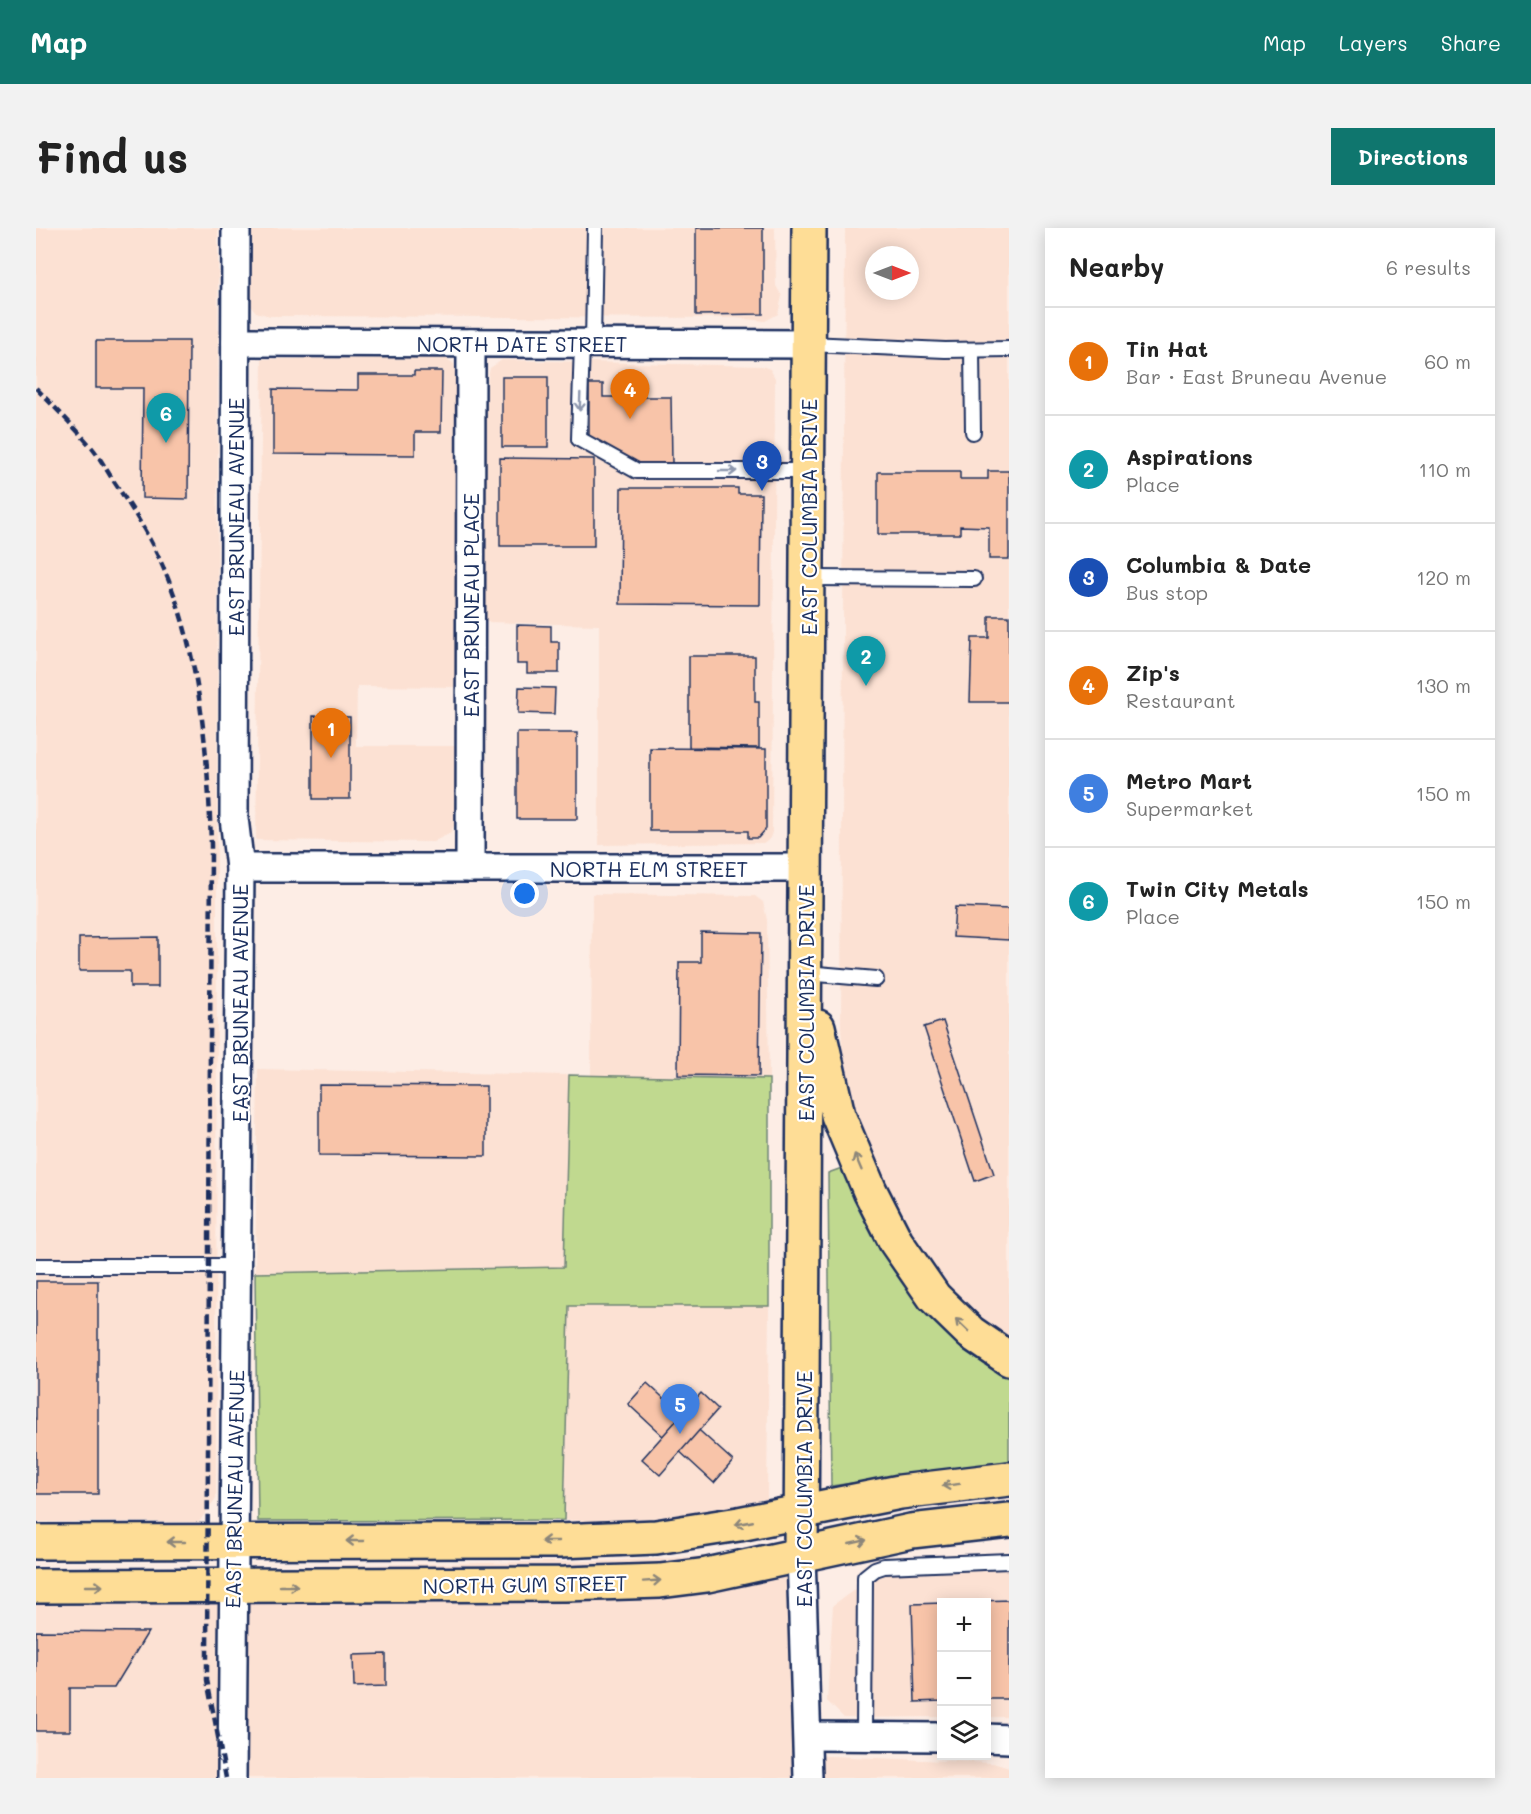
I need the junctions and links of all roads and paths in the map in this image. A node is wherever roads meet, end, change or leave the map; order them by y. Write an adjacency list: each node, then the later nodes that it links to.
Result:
1 (236, 228): 4 (street, EAST BRUNEAU AVENUE)
2 (595, 228): 6 (lane)
3 (809, 228): 7 (main road, EAST COLUMBIA DRIVE)
4 (236, 342): 5 (street, NORTH DATE STREET); 14 (street, EAST BRUNEAU AVENUE)
5 (471, 343): 6 (street, NORTH DATE STREET); 15 (street, EAST BRUNEAU PLACE)
6 (587, 343): 7 (street, NORTH DATE STREET); 11 (lane, one-way to 11)
7 (809, 344): 9 (lane); 11 (main road, EAST COLUMBIA DRIVE)
8 (1009, 349): 9 (lane)
9 (972, 350): 10 (lane)
10 (972, 432)
11 (808, 471): 12 (main road, EAST COLUMBIA DRIVE)
12 (808, 578): 13 (lane); 16 (main road, EAST COLUMBIA DRIVE)
13 (974, 579)
14 (240, 868): 15 (street, NORTH ELM STREET); 20 (street, EAST BRUNEAU AVENUE)
15 (470, 868): 16 (street, NORTH ELM STREET)
16 (806, 868): 17 (main road, EAST COLUMBIA DRIVE)
17 (806, 973): 18 (lane); 21 (main road, one-way to 17); 23 (main road, EAST COLUMBIA DRIVE)
18 (876, 979)
19 (36, 1266): 20 (lane)
20 (237, 1266): 26 (street, EAST BRUNEAU AVENUE)
21 (1009, 1359)
22 (1009, 1479): 23 (main road, NORTH GUM STREET, one-way to 23)
23 (801, 1511): 26 (main road, NORTH GUM STREET, one-way to 26); 27 (main road, EAST COLUMBIA DRIVE)
24 (1009, 1520): 27 (main road, NORTH GUM STREET, one-way to 24)
25 (36, 1542): 26 (main road, NORTH GUM STREET, one-way to 25)
26 (234, 1542): 30 (street, EAST BRUNEAU AVENUE)
27 (801, 1554): 30 (main road, NORTH GUM STREET, one-way to 27); 31 (street, EAST COLUMBIA DRIVE)
28 (1009, 1561): 32 (lane)
29 (36, 1586): 30 (main road, NORTH GUM STREET, one-way to 30)
30 (234, 1586): 36 (street, EAST BRUNEAU AVENUE)
31 (808, 1736): 32 (street); 37 (street, EAST COLUMBIA DRIVE)
32 (864, 1736): 33 (street)
33 (937, 1737)
34 (991, 1738): 35 (street)
35 (1009, 1739)
36 (232, 1778)
37 (808, 1778)

